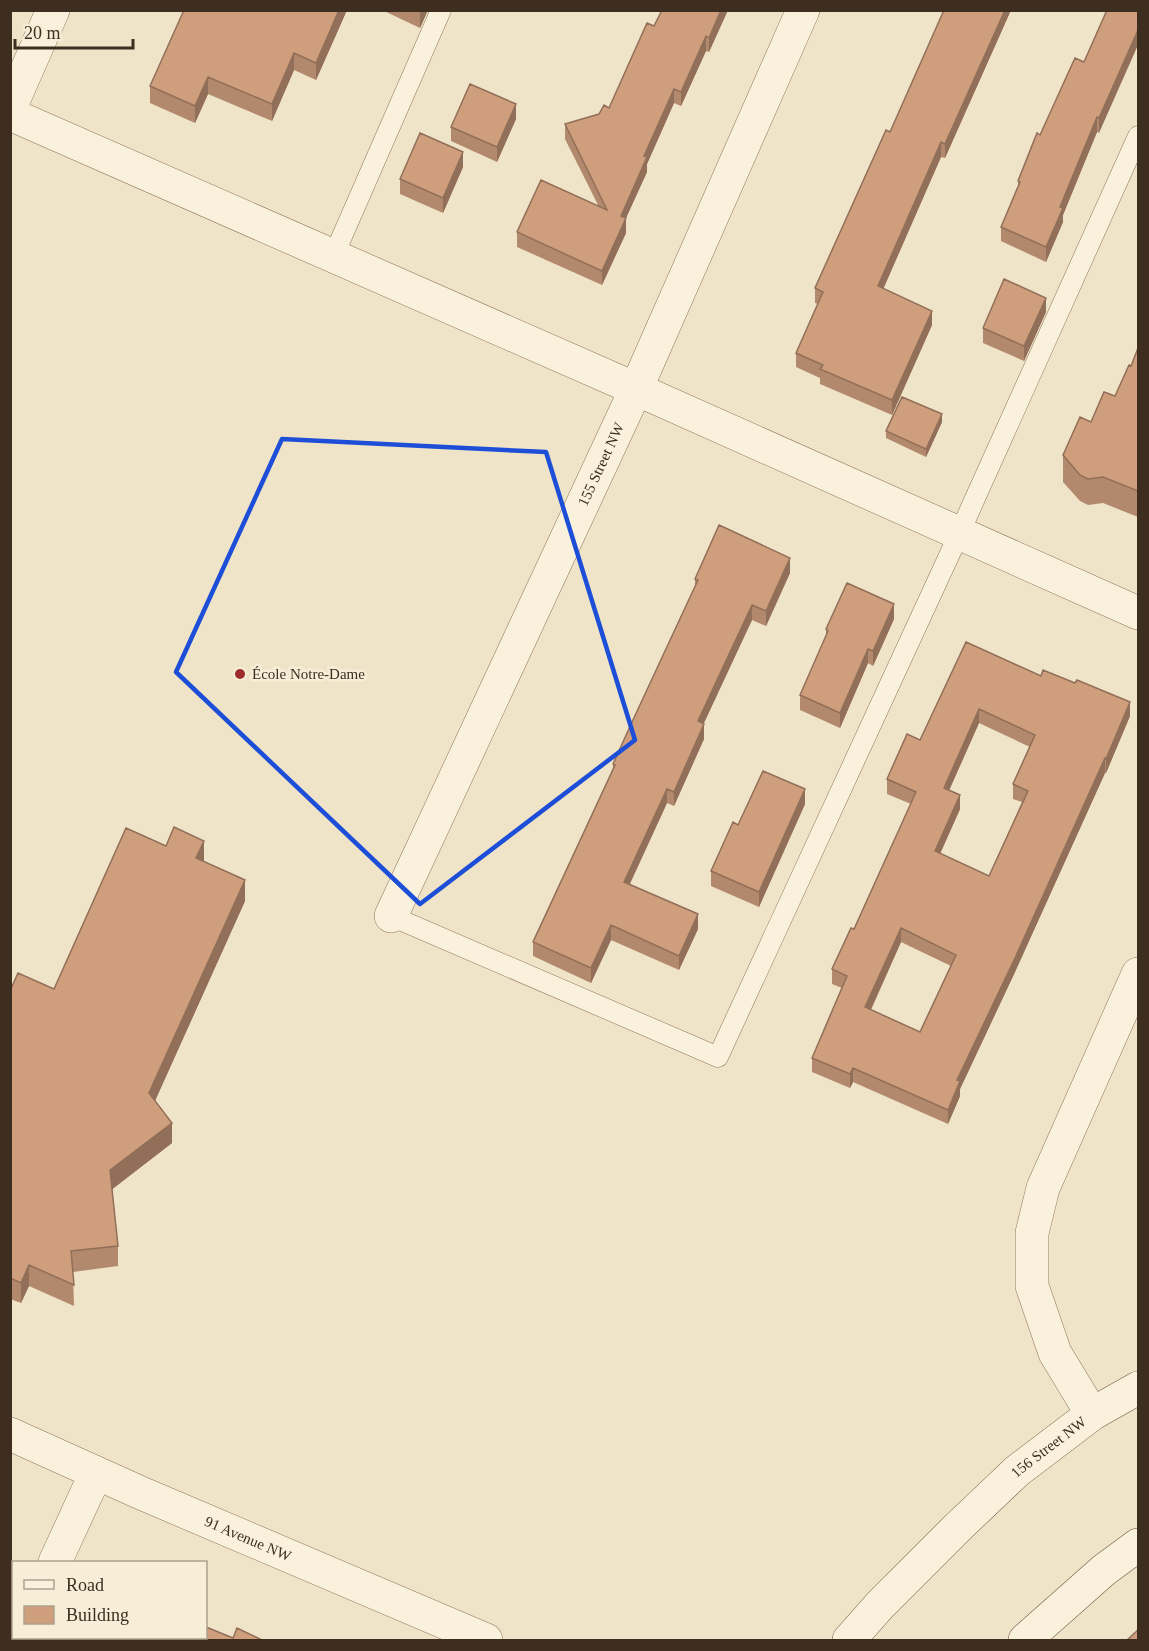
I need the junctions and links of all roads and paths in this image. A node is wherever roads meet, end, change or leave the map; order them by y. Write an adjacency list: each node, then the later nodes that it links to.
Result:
1 (53, 10): 4 (street)
2 (441, 10): 7 (lane)
3 (803, 10): 8 (street, 155 Street NW)
4 (10, 108)
5 (10, 114): 7 (street)
6 (1138, 136): 9 (lane)
7 (333, 256): 8 (street)
8 (636, 389): 9 (street); 11 (street, 155 Street NW)
9 (959, 534): 10 (street); 11 (lane)
10 (1138, 614)
11 (391, 916)
12 (1138, 974): 14 (street, 156 Street NW)
13 (1138, 1388): 14 (street)
14 (1092, 1414): 20 (street, 156 Street NW)
15 (10, 1434): 16 (street, 91 Avenue NW)
16 (96, 1473): 18 (street); 19 (street, 91 Avenue NW)
17 (1138, 1545): 21 (street)
18 (57, 1561)
19 (476, 1638)
20 (849, 1641)
21 (1025, 1641)

